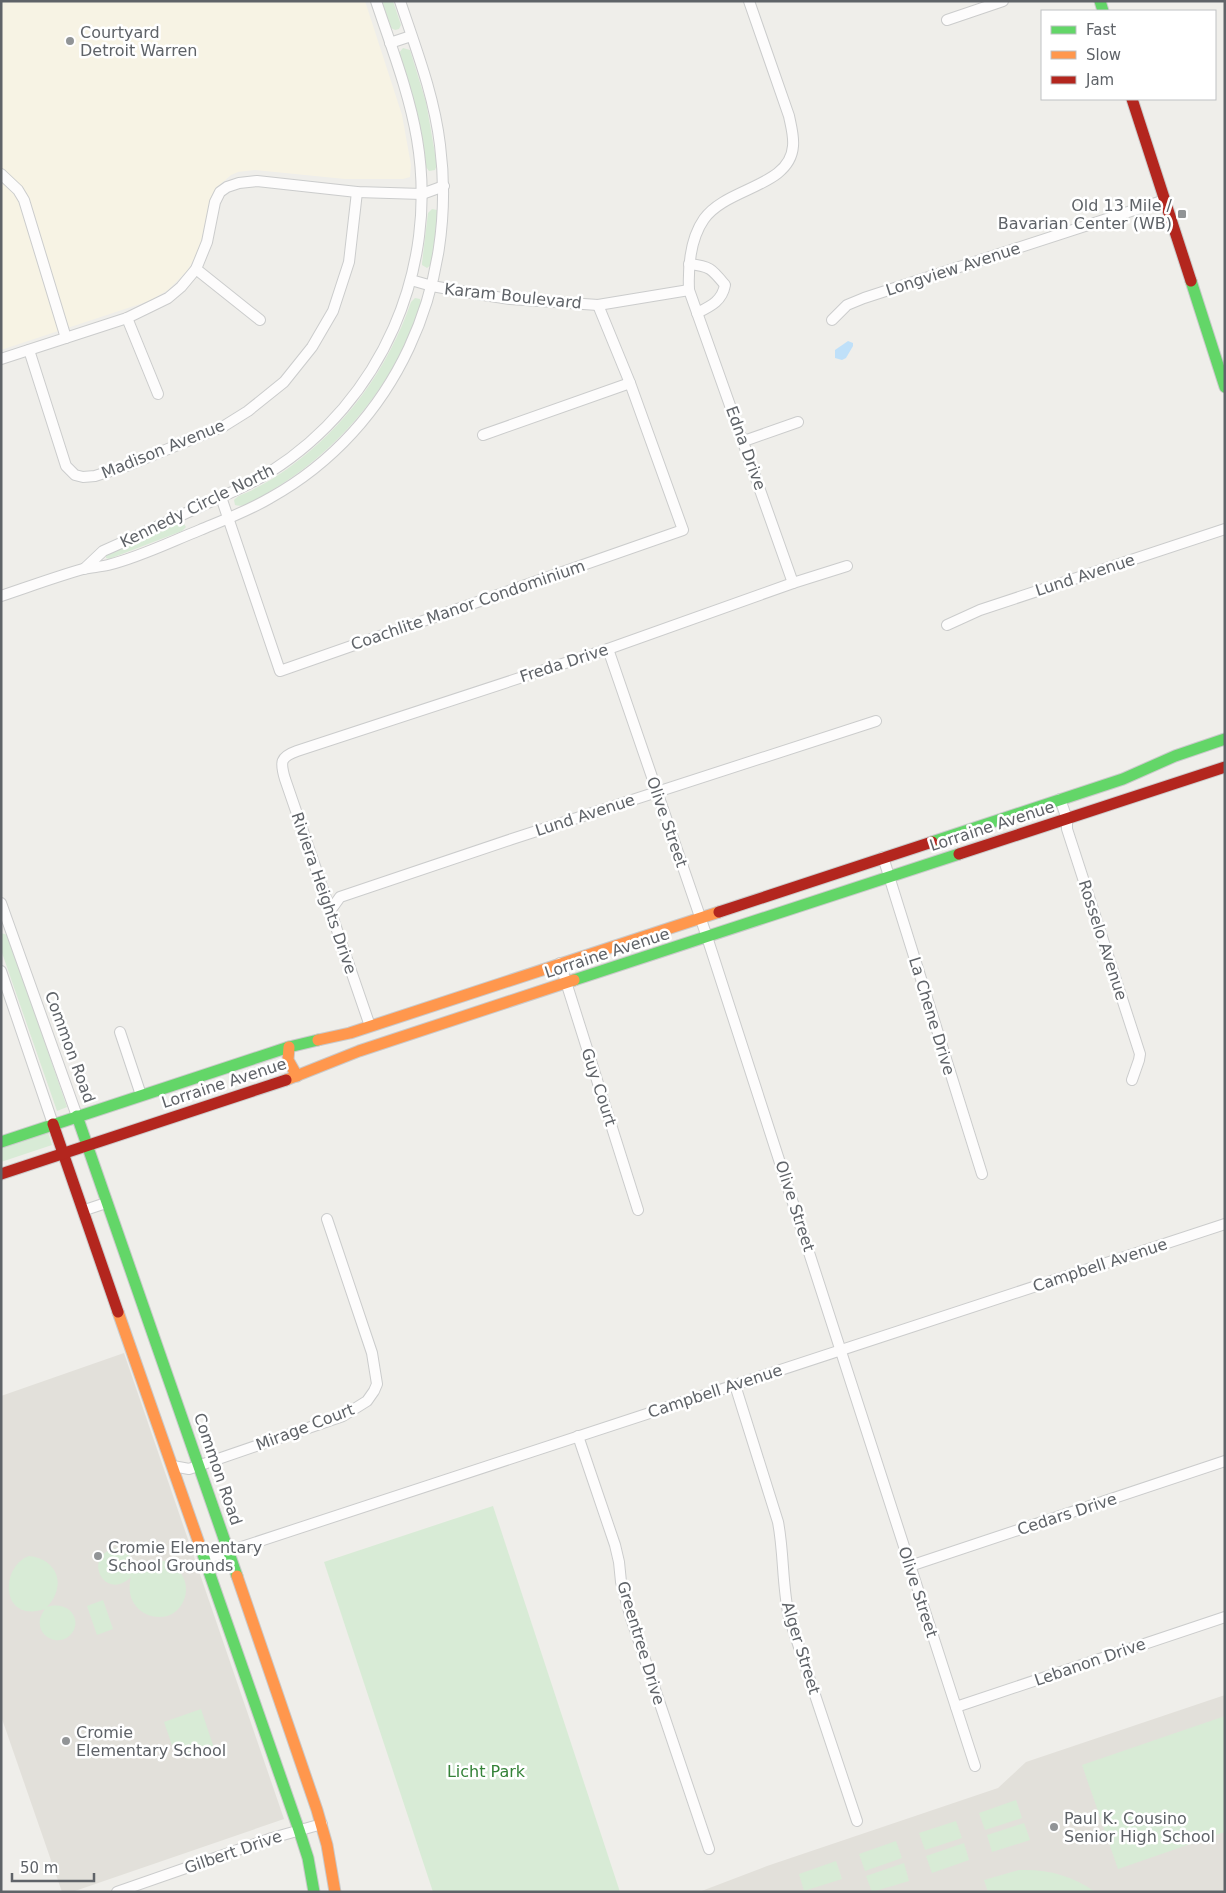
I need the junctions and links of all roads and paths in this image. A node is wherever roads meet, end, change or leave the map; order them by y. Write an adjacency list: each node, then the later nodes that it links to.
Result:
1 (376, 1): 7 (street, Kennedy Circle North)
2 (400, 1): 6 (street, Kennedy Circle North)
3 (748, 1): 14 (street)
4 (1003, 1): 5 (street)
5 (948, 20)
6 (412, 36): 7 (street); 10 (street, Kennedy Circle North)
7 (390, 43): 12 (street, Kennedy Circle North)
8 (1132, 100): 13 (street)
9 (1, 174): 24 (street)
10 (444, 186): 12 (street); 17 (street, Kennedy Circle North)
11 (357, 192): 12 (street); 15 (street); 25 (street, Madison Avenue)
12 (422, 194): 16 (street, Kennedy Circle North)
13 (1165, 200): 23 (street, Longview Avenue); 28 (street)
14 (689, 264): 18 (street); 20 (street)
15 (196, 269): 21 (street); 22 (street)
16 (411, 280): 17 (street, Karam Boulevard); 33 (street, Kennedy Circle North)
17 (432, 286): 19 (street, Karam Boulevard); 34 (street, Kennedy Circle North)
18 (689, 290): 19 (street, Karam Boulevard); 20 (street, Edna Drive)
19 (598, 305): 27 (street, Coachlite Manor Condominium)
20 (697, 313): 32 (street, Edna Drive)
21 (127, 318): 24 (street); 29 (street)
22 (260, 320)
23 (832, 320)
24 (66, 338): 25 (street)
25 (29, 350): 26 (street)
26 (1, 359)
27 (630, 383): 31 (street); 34 (street, Coachlite Manor Condominium)
28 (1225, 387)
29 (158, 394)
30 (798, 422): 32 (street)
31 (483, 435)
32 (744, 441): 38 (street, Edna Drive)
33 (221, 497): 34 (street, Coachlite Manor Condominium); 37 (street, Kennedy Circle North)
34 (229, 518): 37 (street, Kennedy Circle North)
35 (1225, 529): 40 (street, Lund Avenue)
36 (847, 566): 38 (street, Freda Drive)
37 (84, 569): 39 (street, Kennedy Circle North)
38 (794, 583): 41 (street, Freda Drive)
39 (1, 596)
40 (947, 625)
41 (608, 649): 45 (street, Freda Drive); 48 (street, Olive Street)
42 (876, 721): 48 (street, Lund Avenue)
43 (1225, 739): 44 (street, Lorraine Avenue)
44 (1192, 750): 47 (street); 49 (street, Lorraine Avenue)
45 (282, 760): 54 (street, Riviera Heights Drive)
46 (1225, 767): 47 (street, Lorraine Avenue)
47 (1200, 775): 50 (street, Lorraine Avenue)
48 (657, 792): 54 (street, Lund Avenue); 55 (street, Olive Street)
49 (1060, 799): 50 (street, Rosselo Avenue); 51 (street, Lorraine Avenue)
50 (1067, 819): 52 (street, Lorraine Avenue); 65 (street, Rosselo Avenue)
51 (883, 857): 52 (street, La Chene Drive); 55 (street, Lorraine Avenue)
52 (889, 877): 57 (street, Lorraine Avenue); 73 (street, La Chene Drive)
53 (1, 903): 56 (street, Common Road)
54 (330, 911): 61 (street, Riviera Heights Drive)
55 (700, 917): 57 (street, Olive Street); 58 (street, Lorraine Avenue)
56 (4, 923): 67 (street, Common Road)
57 (707, 937): 60 (street, Lorraine Avenue); 79 (street, Olive Street)
58 (560, 963): 60 (street, Guy Court); 61 (street, Lorraine Avenue)
59 (1, 971): 68 (street)
60 (566, 983): 64 (street, Lorraine Avenue); 76 (street, Guy Court)
61 (370, 1026): 63 (street, Lorraine Avenue)
62 (120, 1032): 66 (street)
63 (289, 1047): 64 (street); 66 (street, Lorraine Avenue)
64 (297, 1076): 70 (street, Lorraine Avenue)
65 (1132, 1080)
66 (141, 1095): 67 (street, Lorraine Avenue)
67 (77, 1116): 68 (street, Lorraine Avenue); 70 (street, Common Road)
68 (53, 1124): 69 (street, Lorraine Avenue); 71 (street)
69 (1, 1142)
70 (87, 1146): 71 (street, Lorraine Avenue); 74 (street, Common Road)
71 (63, 1154): 72 (street, Lorraine Avenue); 75 (street)
72 (1, 1174)
73 (982, 1174)
74 (106, 1203): 75 (street); 83 (street, Common Road)
75 (85, 1210): 84 (street)
76 (638, 1210)
77 (327, 1219): 83 (street, Mirage Court)
78 (1225, 1224): 79 (street, Campbell Avenue)
79 (841, 1349): 80 (street, Campbell Avenue); 87 (street, Olive Street)
80 (736, 1385): 81 (street, Campbell Avenue); 91 (street, Alger Street)
81 (578, 1436): 85 (street, Campbell Avenue); 94 (street, Greentree Drive)
82 (1225, 1461): 87 (street, Cedars Drive)
83 (200, 1465): 84 (street, Mirage Court); 85 (street, Common Road)
84 (173, 1466): 86 (street)
85 (228, 1551): 86 (street, Campbell Avenue); 92 (street, Common Road)
86 (205, 1559): 93 (street)
87 (910, 1566): 89 (street, Olive Street)
88 (1225, 1616): 89 (street, Lebanon Drive)
89 (956, 1707): 90 (street, Olive Street)
90 (975, 1766)
91 (857, 1821)
92 (322, 1824): 93 (street, Gilbert Drive); 97 (street, Common Road)
93 (299, 1830): 95 (street, Gilbert Drive); 96 (street)
94 (709, 1849)
95 (123, 1891)
96 (314, 1892)
97 (335, 1892)

